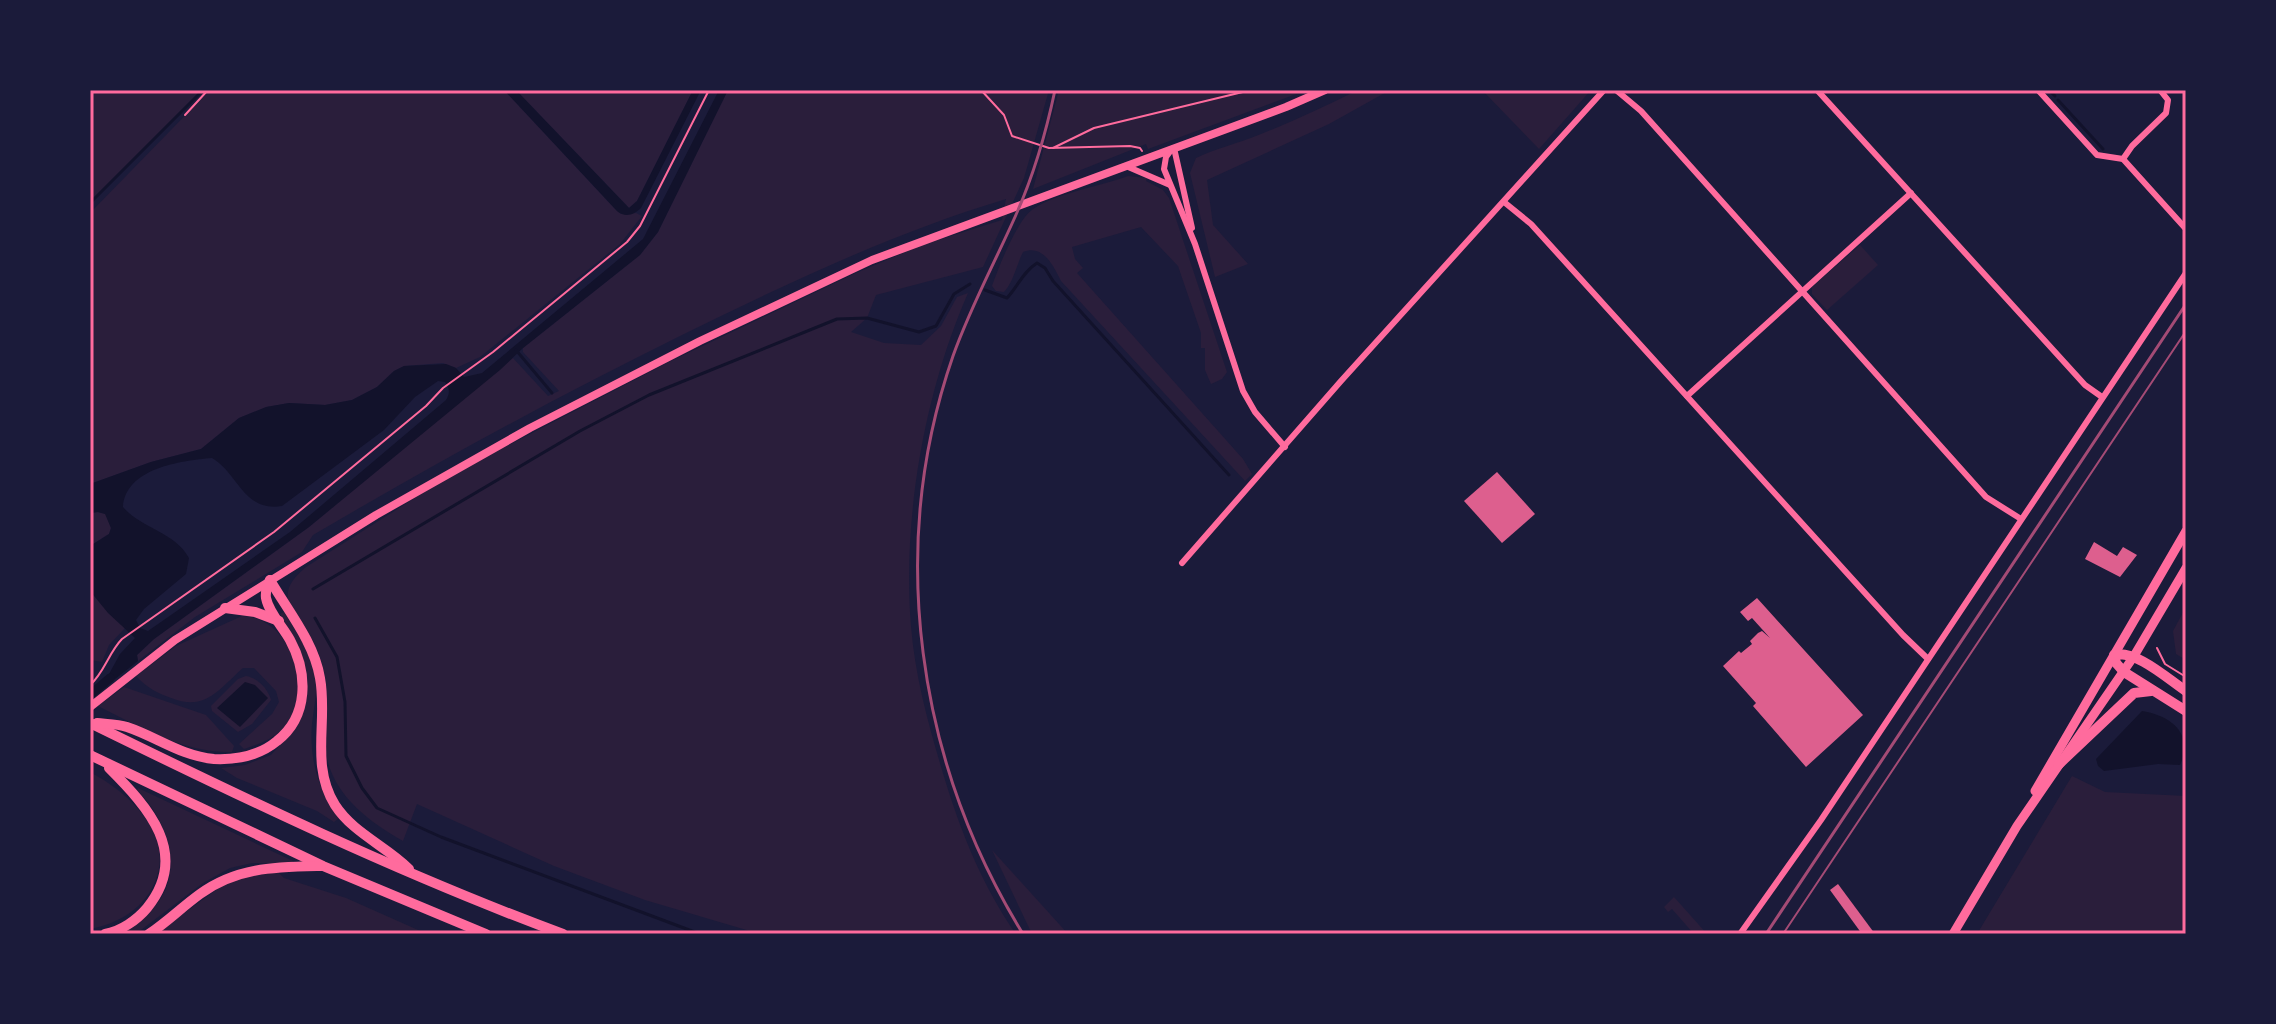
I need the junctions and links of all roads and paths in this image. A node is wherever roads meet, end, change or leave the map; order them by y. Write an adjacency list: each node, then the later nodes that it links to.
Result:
1 (208, 90): 11 (path)
2 (709, 90): 40 (path)
3 (981, 90): 13 (path)
4 (1251, 90): 13 (path)
5 (1325, 90): 12 (main road)
6 (1604, 90): 19 (street)
7 (1616, 90): 23 (street)
8 (1817, 90): 18 (street)
9 (2038, 90): 15 (street)
10 (2160, 90): 15 (street)
11 (185, 115)
12 (1174, 148): 14 (main road); 17 (street); 21 (street)
13 (1052, 149): 14 (path)
14 (1145, 158): 16 (main road)
15 (2123, 159): 20 (street)
16 (1126, 166): 17 (street); 31 (main road)
17 (1171, 186): 21 (street)
18 (1911, 193): 23 (street); 25 (street)
19 (1504, 202): 24 (street); 26 (street)
20 (2186, 229)
21 (1195, 244): 26 (street)
22 (2186, 273): 25 (street)
23 (1803, 292): 24 (street); 27 (street)
24 (1687, 396): 37 (street)
25 (2102, 397): 27 (street)
26 (1285, 447): 29 (street)
27 (2021, 519): 37 (street)
28 (2186, 531): 35 (main road)
29 (1182, 563)
30 (2186, 568): 36 (main road)
31 (270, 580): 32 (main road); 33 (highway); 51 (highway)
32 (225, 608): 33 (highway); 43 (main road)
33 (279, 621): 45 (highway)
34 (2157, 648): 39 (path)
35 (2114, 655): 36 (highway); 38 (highway); 49 (main road)
36 (2134, 656): 38 (main road); 42 (highway)
37 (1928, 659): 56 (street)
38 (2124, 672): 41 (highway); 48 (main road)
39 (2186, 677)
40 (90, 685)
41 (2154, 691): 44 (highway); 48 (highway)
42 (2186, 691)
43 (90, 707)
44 (2186, 711)
45 (90, 722): 51 (highway)
46 (90, 755): 47 (highway)
47 (102, 761): 50 (highway); 52 (highway)
48 (2058, 765): 49 (main road)
49 (2017, 826): 57 (main road)
50 (323, 866): 53 (highway); 54 (highway)
51 (413, 873): 55 (highway)
52 (105, 934)
53 (149, 934)
54 (486, 934)
55 (563, 934)
56 (1740, 934)
57 (1953, 934)

